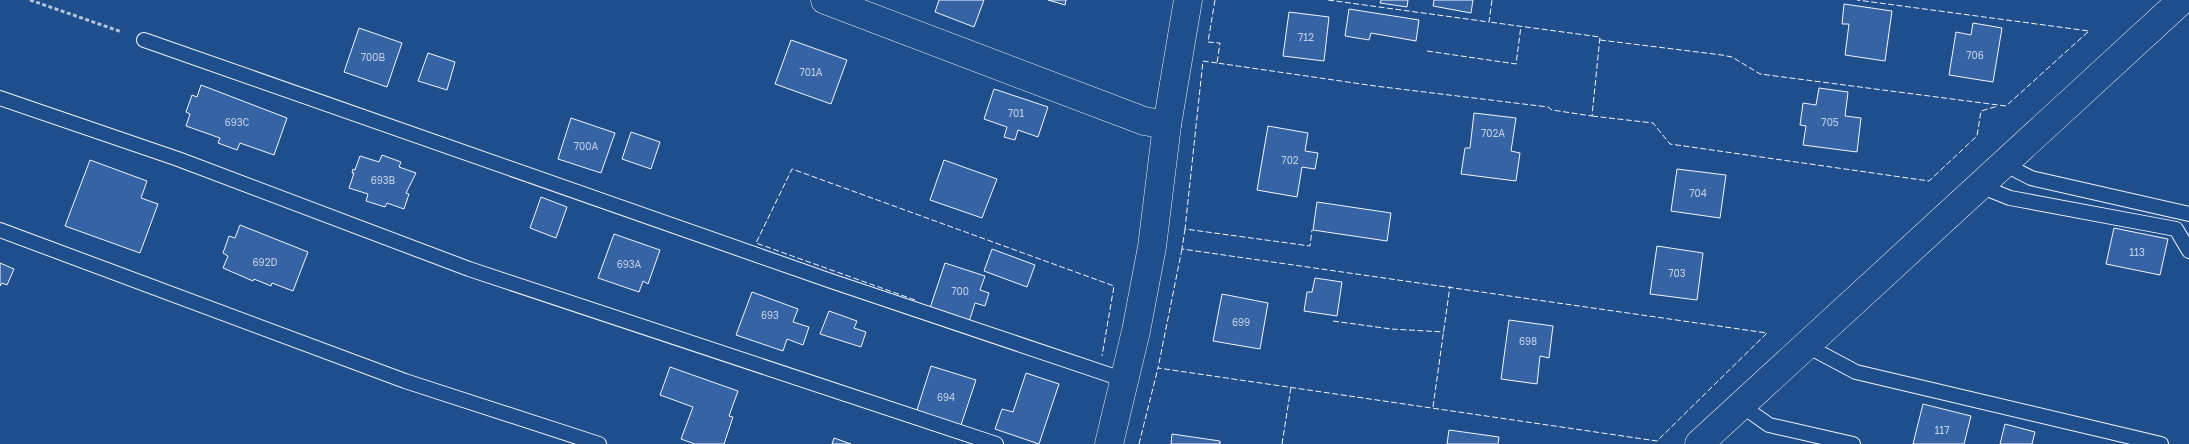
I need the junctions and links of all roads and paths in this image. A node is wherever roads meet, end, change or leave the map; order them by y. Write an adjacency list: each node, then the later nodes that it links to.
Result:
1 (30, 0): 5 (path)
2 (825, 0): 7 (street)
3 (1188, 0): 7 (street)
4 (2182, 0): 8 (street)
5 (144, 40): 14 (lane)
6 (0, 98): 17 (lane)
7 (1168, 125): 14 (street)
8 (2004, 164): 9 (street); 10 (lane)
9 (1980, 186): 12 (lane); 13 (street)
10 (2189, 214)
11 (0, 230): 16 (lane)
12 (2189, 251)
13 (1808, 346): 15 (street); 21 (lane)
14 (1125, 380): 18 (street)
15 (1742, 406): 19 (street); 20 (lane)
16 (599, 444)
17 (996, 444)
18 (1109, 444)
19 (1699, 444)
20 (1853, 444)
21 (2161, 444)

